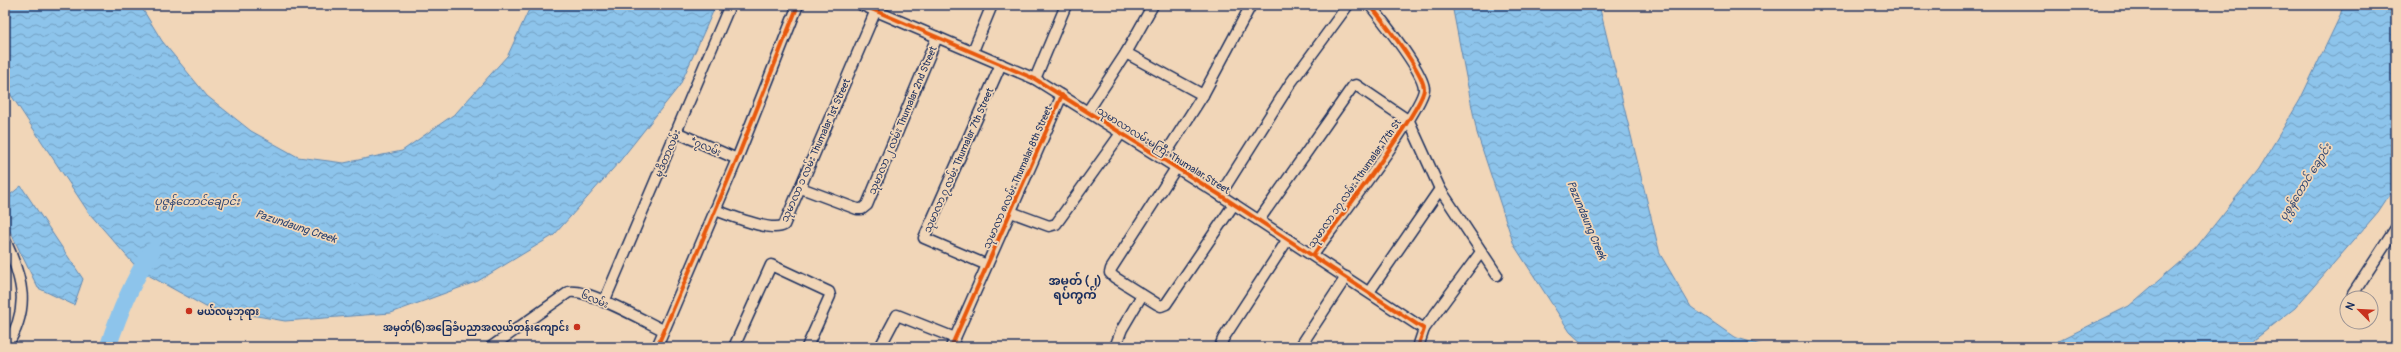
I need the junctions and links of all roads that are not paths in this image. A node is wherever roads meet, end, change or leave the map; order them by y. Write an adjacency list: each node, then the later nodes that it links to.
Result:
1 (730, 5): 20 (street, မုဒိတာလမ်း)
2 (798, 5): 23 (street)
3 (862, 5): 10 (street, သုမာလာလမ်းမကြီး Thumalar Street)
4 (992, 5): 12 (street)
5 (1066, 5): 15 (street)
6 (1153, 5): 13 (street)
7 (1251, 5): 17 (street)
8 (1348, 5): 27 (street)
9 (1370, 5): 19 (street, သုမာလာ ၁၇ လမ်း Tthumalar 17th St)
10 (876, 10): 11 (street, သုမာလာလမ်းမကြီး Thumalar Street); 25 (street, သုမာလာ ၁ လမ်း Thumalar 1st Street)
11 (937, 37): 12 (street, သုမာလာလမ်းမကြီး Thumalar Street); 25 (street, သုမာလာ ၂ လမ်း Thumalar 2nd Street)
12 (973, 51): 14 (street, သုမာလာလမ်းမကြီး Thumalar Street)
13 (1126, 54): 17 (street); 18 (street)
14 (1001, 64): 15 (street, သုမာလာလမ်းမကြီး Thumalar Street); 37 (street, သုမာလာ ၇ လမ်း Thumalar 7th Street)
15 (1034, 79): 16 (street, သုမာလာလမ်းမကြီး Thumalar Street)
16 (1062, 94): 18 (street, သုမာလာလမ်းမကြီး Thumalar Street); 30 (street, သုမာလာ ၈လမ်း Thumalar 8th Street)
17 (1203, 95): 22 (street)
18 (1088, 111): 21 (street, သုမာလာလမ်းမကြီး Thumalar Street)
19 (1409, 121): 26 (street); 31 (street); 36 (street, သုမာလာ ၁၇ လမ်း Tthumalar 17th St)
20 (676, 132): 23 (street, *၇လမ်း); 43 (street, မုဒိတာလမ်း)
21 (1122, 132): 22 (street, သုမာလာလမ်းမကြီး Thumalar Street); 30 (street)
22 (1163, 158): 24 (street, သုမာလာလမ်းမကြီး Thumalar Street)
23 (737, 159): 29 (street)
24 (1176, 168): 27 (street, သုမာလာလမ်းမကြီး Thumalar Street); 42 (street)
25 (801, 188): 29 (street, သုမာလာ ၁ လမ်း Thumalar 1st Street)
26 (1440, 189): 35 (street); 41 (street)
27 (1220, 195): 28 (street, သုမာလာလမ်းမကြီး Thumalar Street)
28 (1234, 204): 31 (street, သုမာလာလမ်းမကြီး Thumalar Street); 42 (street)
29 (715, 210): 45 (street)
30 (1011, 212): 37 (street, သုမာလာ ၈လမ်း Thumalar 8th Street)
31 (1259, 220): 33 (street, သုမာလာလမ်းမကြီး Thumalar Street)
32 (2396, 228): 40 (street)
33 (1288, 239): 36 (street, သုမာလာလမ်းမကြီး Thumalar Street); 47 (street)
34 (5, 240): 48 (street)
35 (1481, 252): 38 (street); 44 (street)
36 (1313, 255): 39 (street, သုမာလာလမ်းမကြီး Thumalar Street)
37 (987, 265): 46 (street, သုမာလာ ၈လမ်း Thumalar 8th Street)
38 (1497, 275)
39 (1346, 277): 41 (street, သုမာလာလမ်းမကြီး Thumalar Street); 55 (street)
40 (2356, 290)
41 (1369, 292): 44 (street, သုမာလာလမ်းမကြီး Thumalar Street)
42 (1142, 295): 54 (street)
43 (604, 302): 45 (street, ၆လမ်း); 49 (street, ၆လမ်း)
44 (1424, 329): 56 (street)
45 (663, 330): 50 (street)
46 (953, 342): 53 (street)
47 (1222, 345)
48 (6, 347)
49 (491, 347)
50 (657, 347)
51 (734, 347): 52 (street)
52 (807, 347)
53 (880, 347)
54 (1114, 347)
55 (1300, 347)
56 (1418, 347)

